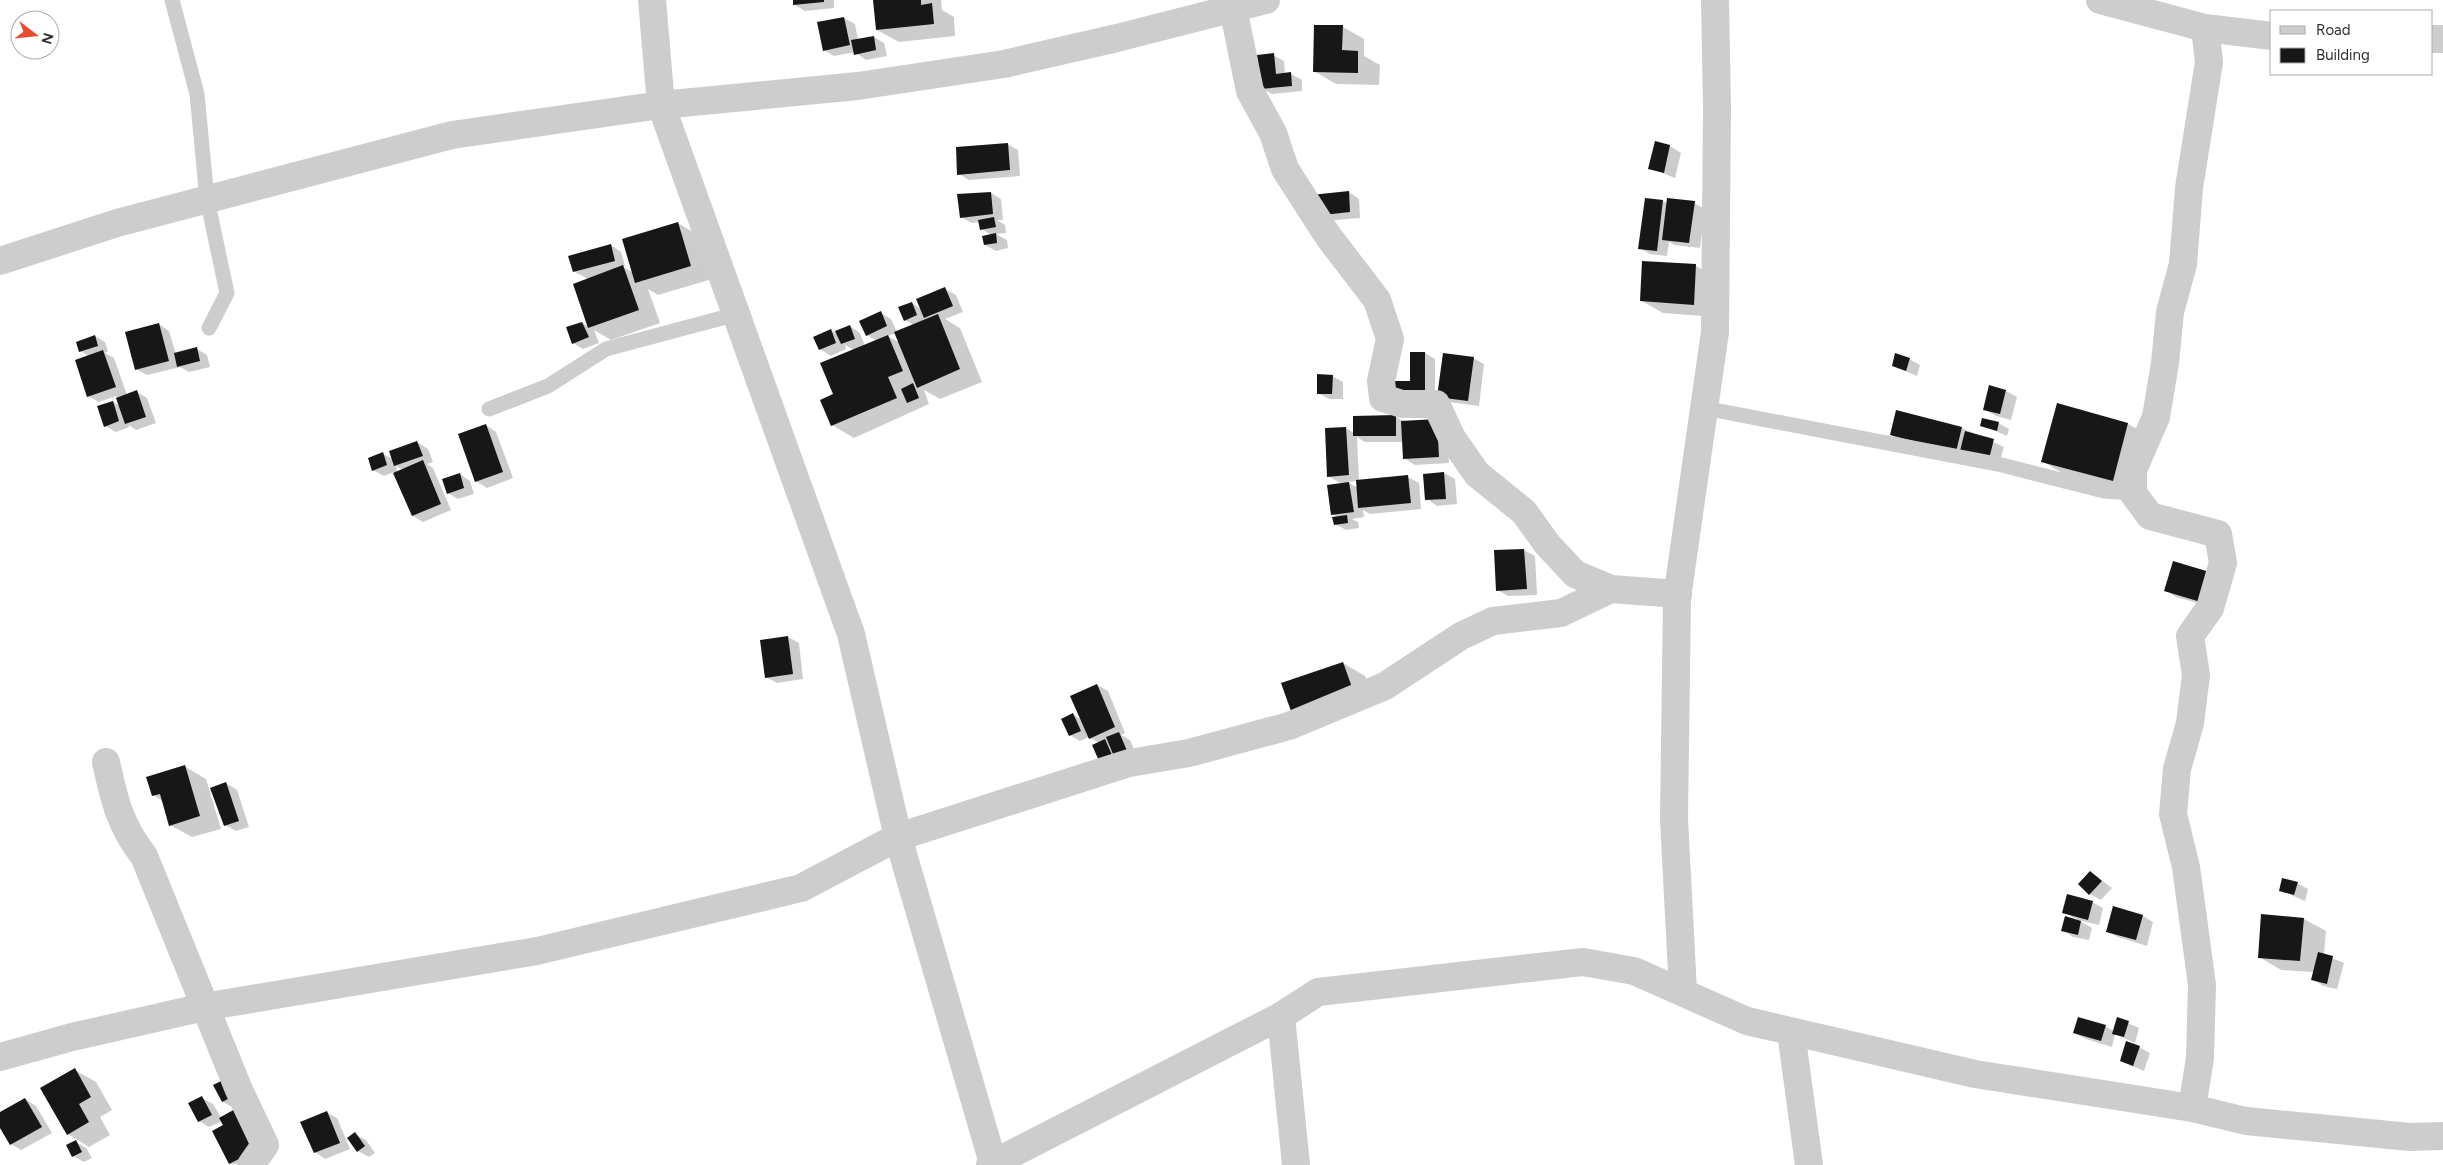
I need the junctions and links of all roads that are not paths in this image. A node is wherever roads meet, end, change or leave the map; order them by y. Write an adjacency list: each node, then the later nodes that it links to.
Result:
1 (172, 0): 10 (lane)
2 (652, 0): 9 (street)
3 (1266, 0): 6 (street)
4 (1715, 0): 14 (street)
5 (2100, 0): 7 (street)
6 (1233, 8): 9 (street); 17 (street)
7 (2205, 28): 8 (street); 16 (street)
8 (2270, 36)
9 (660, 105): 10 (street); 12 (street)
10 (208, 199): 11 (street); 13 (lane)
11 (0, 261)
12 (736, 314): 15 (lane); 20 (street)
13 (210, 328)
14 (1704, 408): 16 (lane); 18 (street)
15 (489, 409)
16 (2133, 493): 26 (street)
17 (1610, 589): 18 (street); 20 (street)
18 (1678, 594): 21 (street)
19 (106, 762): 22 (street)
20 (898, 837): 22 (street); 28 (street)
21 (1683, 992): 23 (street); 24 (street)
22 (204, 1007): 25 (street); 29 (street)
23 (1281, 1016): 28 (street); 30 (street)
24 (1791, 1032): 26 (street); 31 (street)
25 (0, 1057)
26 (2192, 1108): 27 (street)
27 (2443, 1136)
28 (992, 1164)
29 (251, 1165)
30 (1296, 1165)
31 (1809, 1165)

